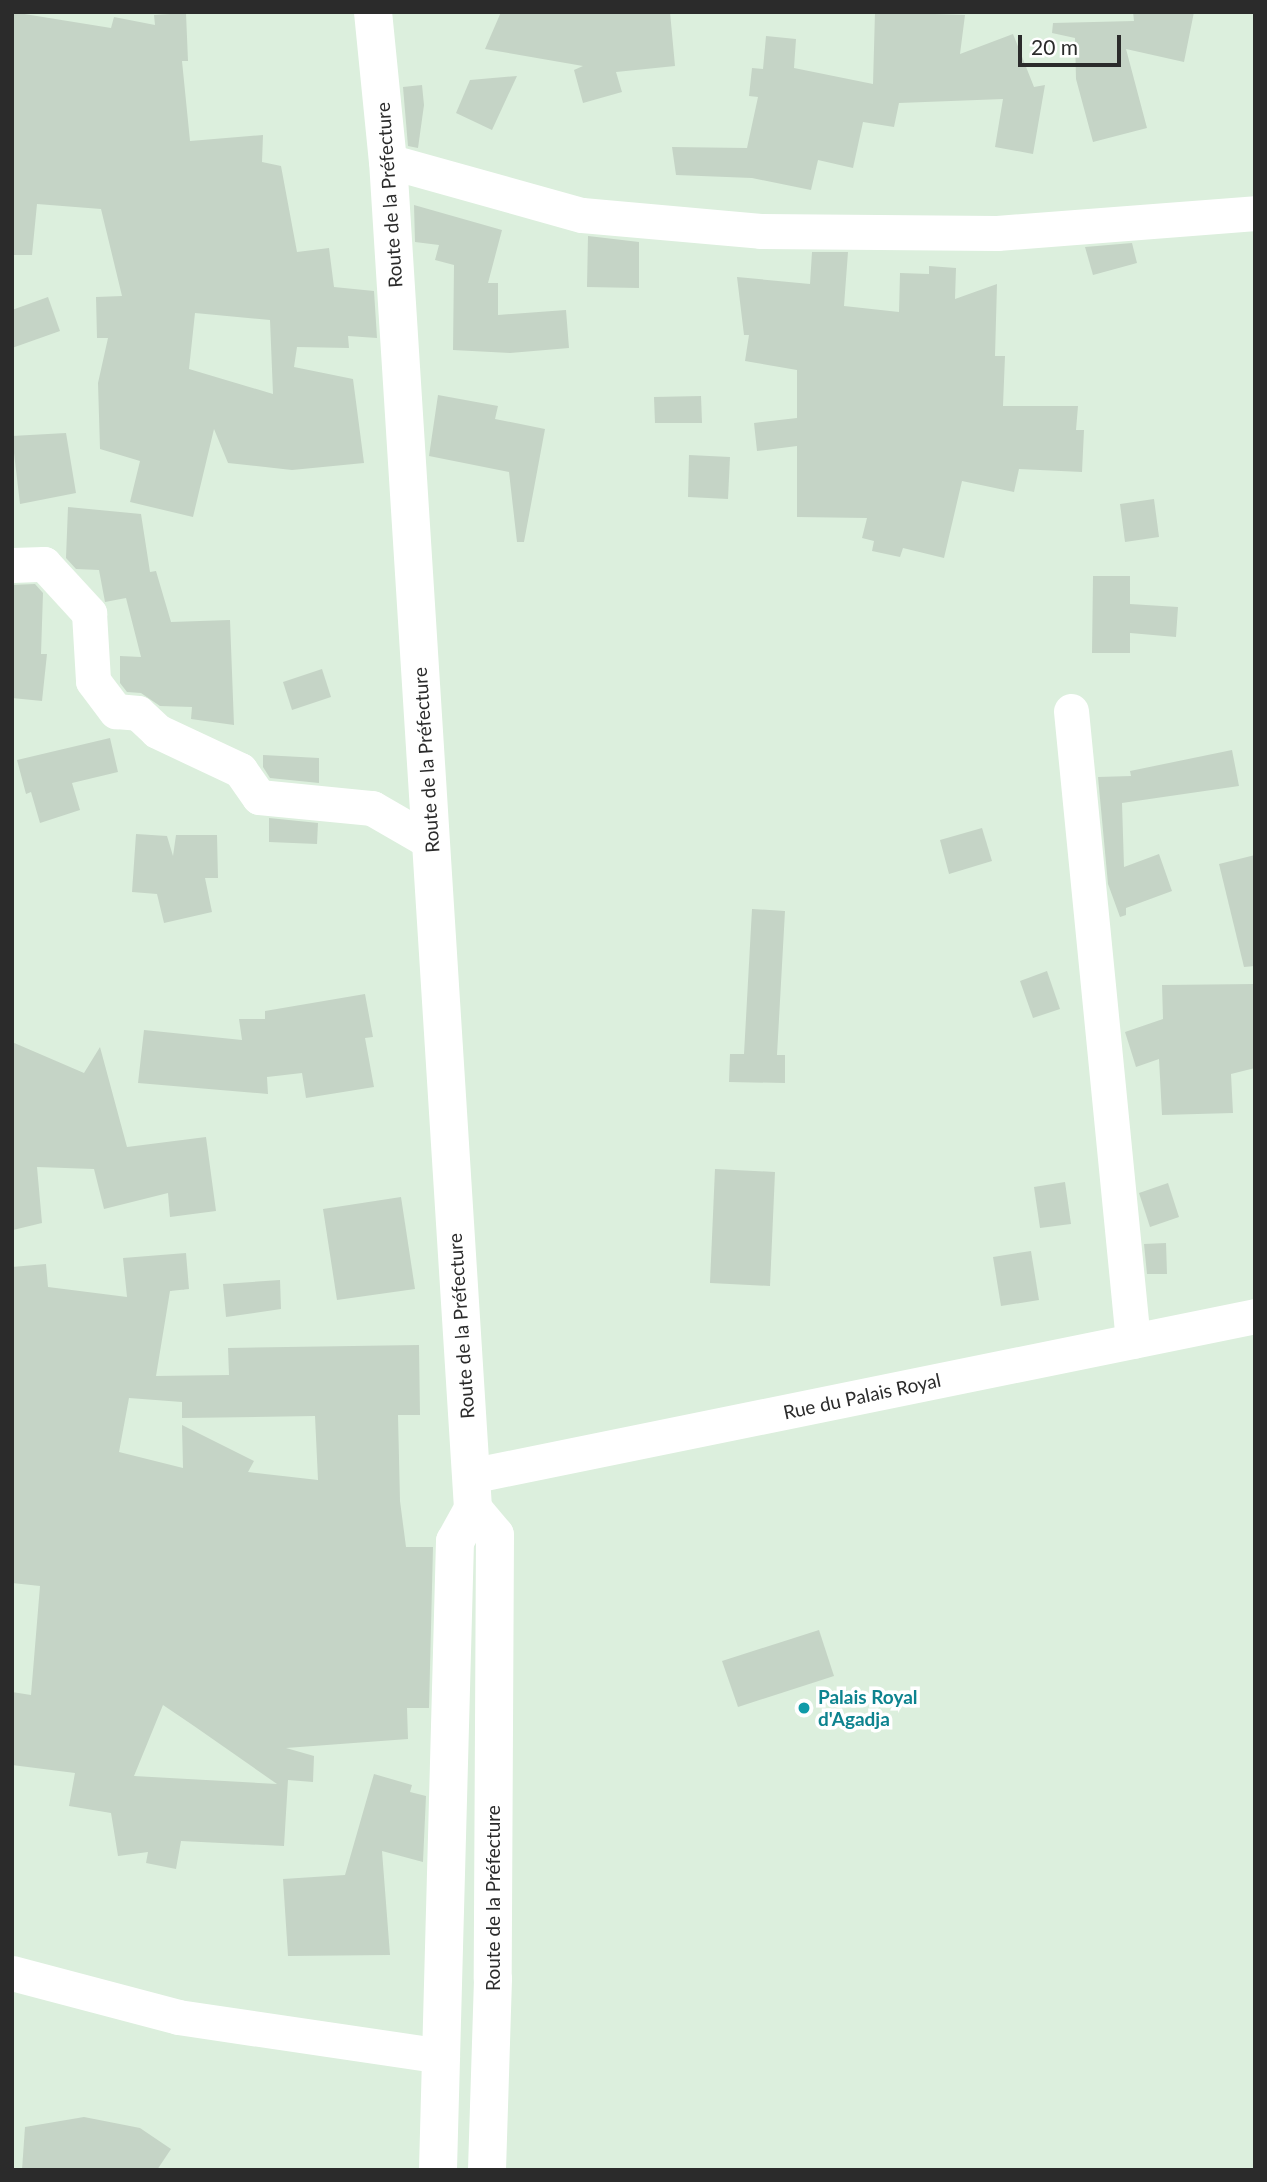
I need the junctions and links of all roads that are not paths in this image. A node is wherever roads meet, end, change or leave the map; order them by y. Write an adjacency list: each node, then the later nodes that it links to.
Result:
1 (373, 12): 2 (street, Route de la Préfecture)
2 (388, 161): 3 (street); 6 (street, Route de la Préfecture)
3 (1255, 214)
4 (12, 565): 6 (street)
5 (1071, 710): 8 (street)
6 (431, 842): 9 (street, Route de la Préfecture)
7 (1255, 1316): 8 (street, Rue du Palais Royal)
8 (1133, 1341): 9 (street, Rue du Palais Royal)
9 (472, 1493): 11 (street); 13 (street, Route de la Préfecture)
10 (12, 1973): 11 (street)
11 (442, 2056): 12 (street)
12 (438, 2170)
13 (487, 2170)

